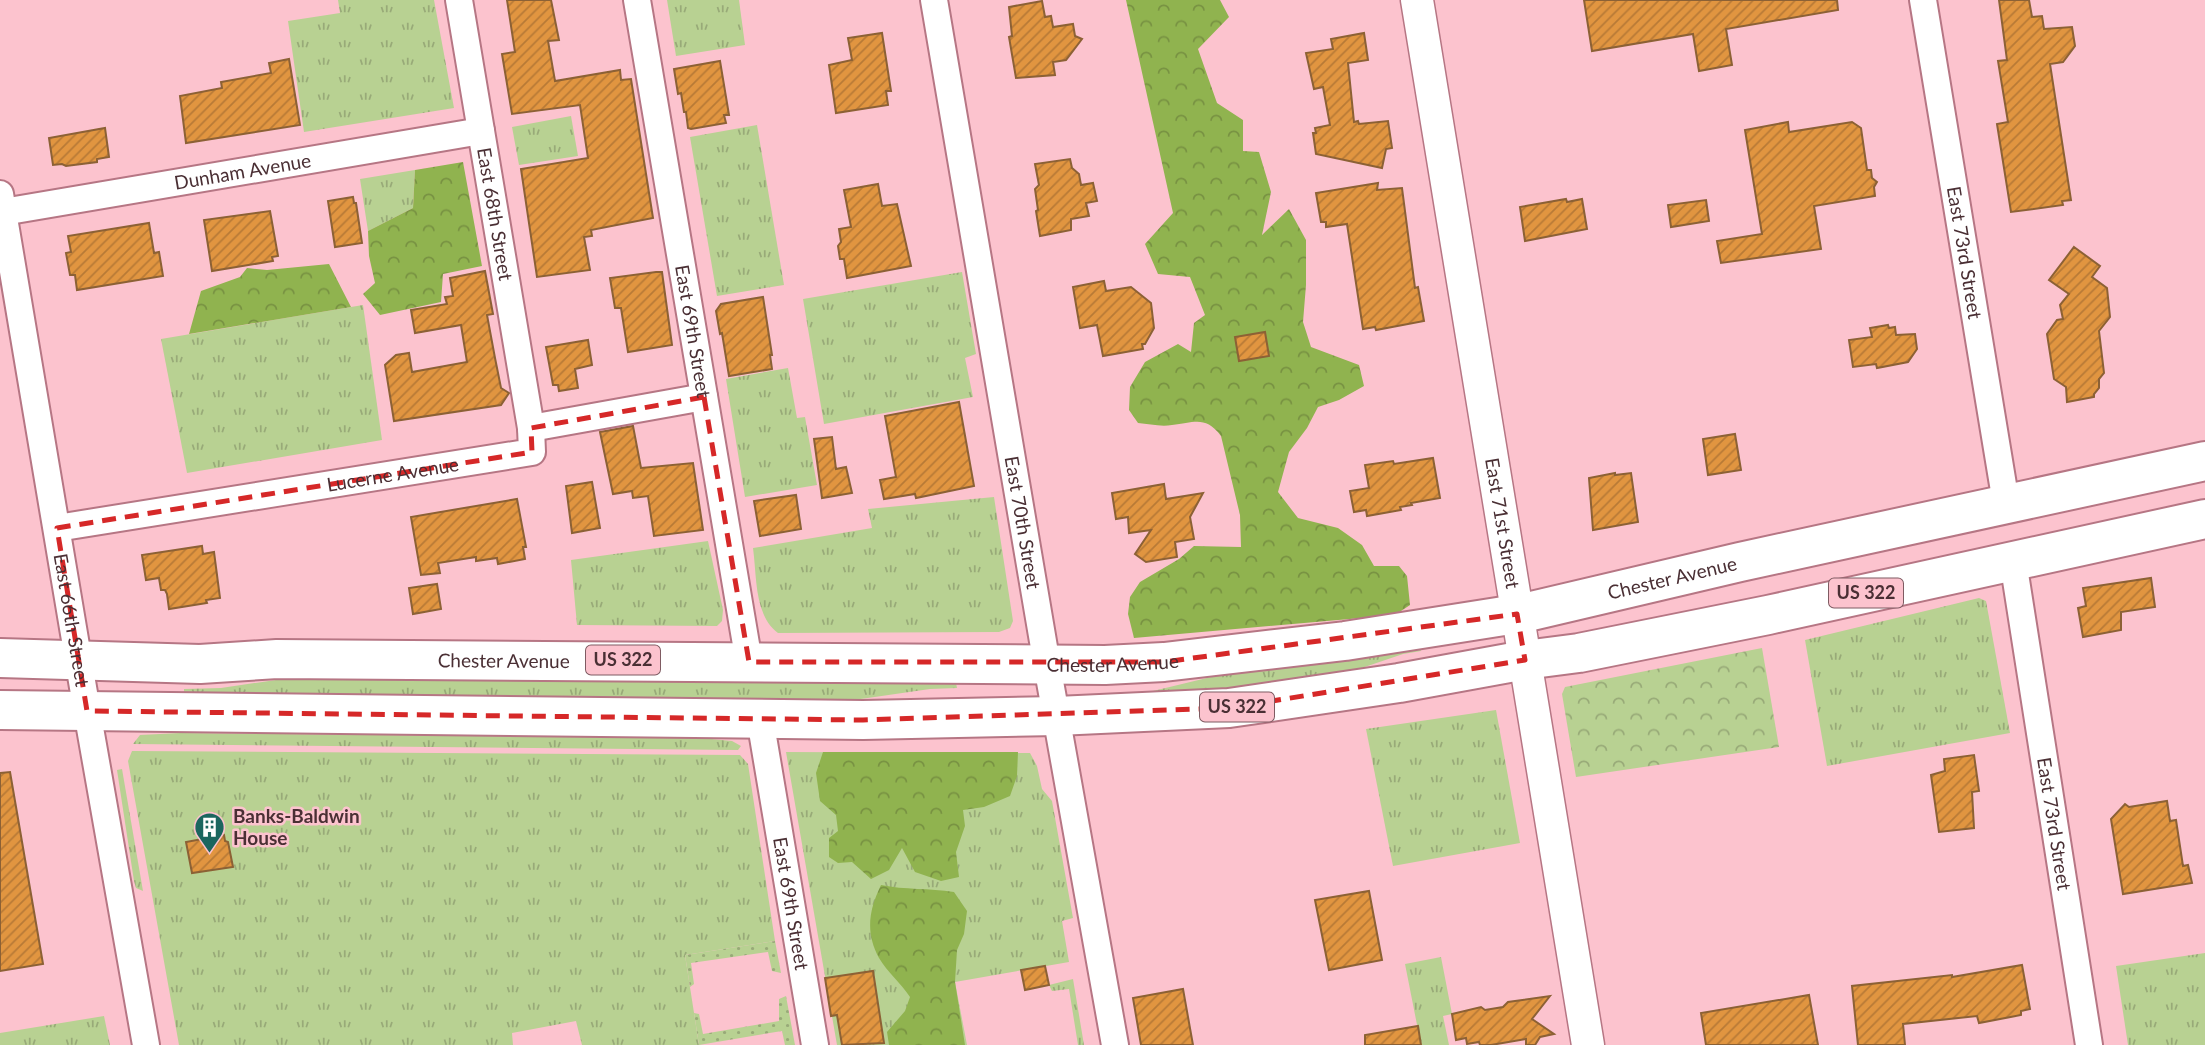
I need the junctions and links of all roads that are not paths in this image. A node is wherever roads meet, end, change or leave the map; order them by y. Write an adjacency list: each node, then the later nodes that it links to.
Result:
1 (459, 0): 6 (street, East 68th Street)
2 (638, 0): 8 (street, East 69th Street)
3 (934, 0): 20 (street, East 70th Street)
4 (1417, 0): 15 (street, East 71st Street)
5 (1923, 0): 11 (street, East 73rd Street)
6 (481, 131): 7 (street, Dunham Avenue); 9 (street, East 68th Street)
7 (1, 203): 13 (street, East 66th Street)
8 (704, 397): 9 (street); 19 (street, East 69th Street)
9 (531, 428): 13 (street, Lucerne Avenue)
10 (2205, 461): 11 (main road, Chester Avenue / US 322)
11 (2006, 503): 15 (main road, Chester Avenue / US 322)
12 (2205, 519): 14 (main road, US 322)
13 (57, 528): 18 (street, East 66th Street)
14 (2013, 561): 17 (main road, US 322); 29 (street, East 73rd Street)
15 (1517, 614): 17 (street, East 71st Street); 20 (main road, Chester Avenue / US 322)
16 (0, 657): 18 (main road, Chester Avenue / US 322)
17 (1525, 660): 23 (main road, US 322); 28 (street, East 71st Street)
18 (78, 661): 19 (main road, Chester Avenue / US 322); 22 (street, East 66th Street)
19 (749, 662): 20 (main road, Chester Avenue / US 322)
20 (1047, 665): 23 (street, East 70th Street)
21 (0, 710): 22 (main road, US 322)
22 (87, 712): 24 (main road, US 322); 25 (street, East 66th Street)
23 (1056, 716): 24 (main road, US 322); 27 (street, East 70th Street)
24 (760, 719): 26 (street, East 69th Street)
25 (146, 1045)
26 (815, 1045)
27 (1115, 1045)
28 (1588, 1045)
29 (2090, 1045)

